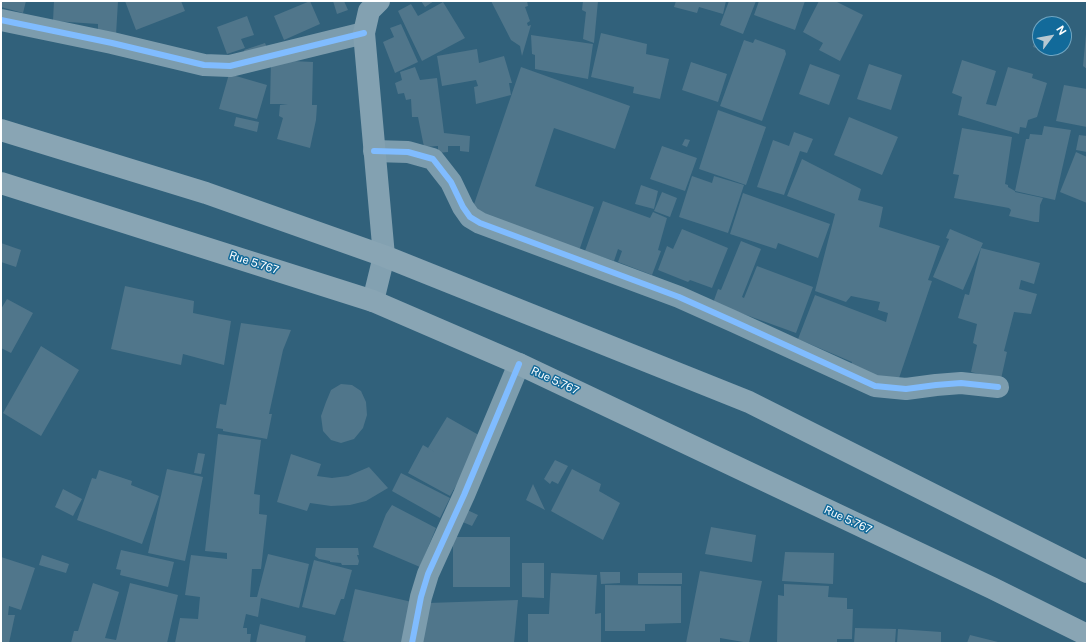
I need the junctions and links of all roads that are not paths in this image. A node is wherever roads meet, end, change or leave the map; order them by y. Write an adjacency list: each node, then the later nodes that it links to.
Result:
1 (379, 1): 3 (main road)
2 (1, 20): 3 (street)
3 (364, 33): 5 (main road)
4 (1, 130): 7 (highway)
5 (374, 151): 7 (main road); 10 (street)
6 (1, 183): 8 (highway, Rue 5.767)
7 (384, 256): 8 (main road); 11 (highway)
8 (373, 301): 9 (highway, Rue 5.767)
9 (519, 364): 12 (highway, Rue 5.767); 13 (street)
10 (998, 387)
11 (1087, 572)
12 (1087, 635)
13 (412, 643)

